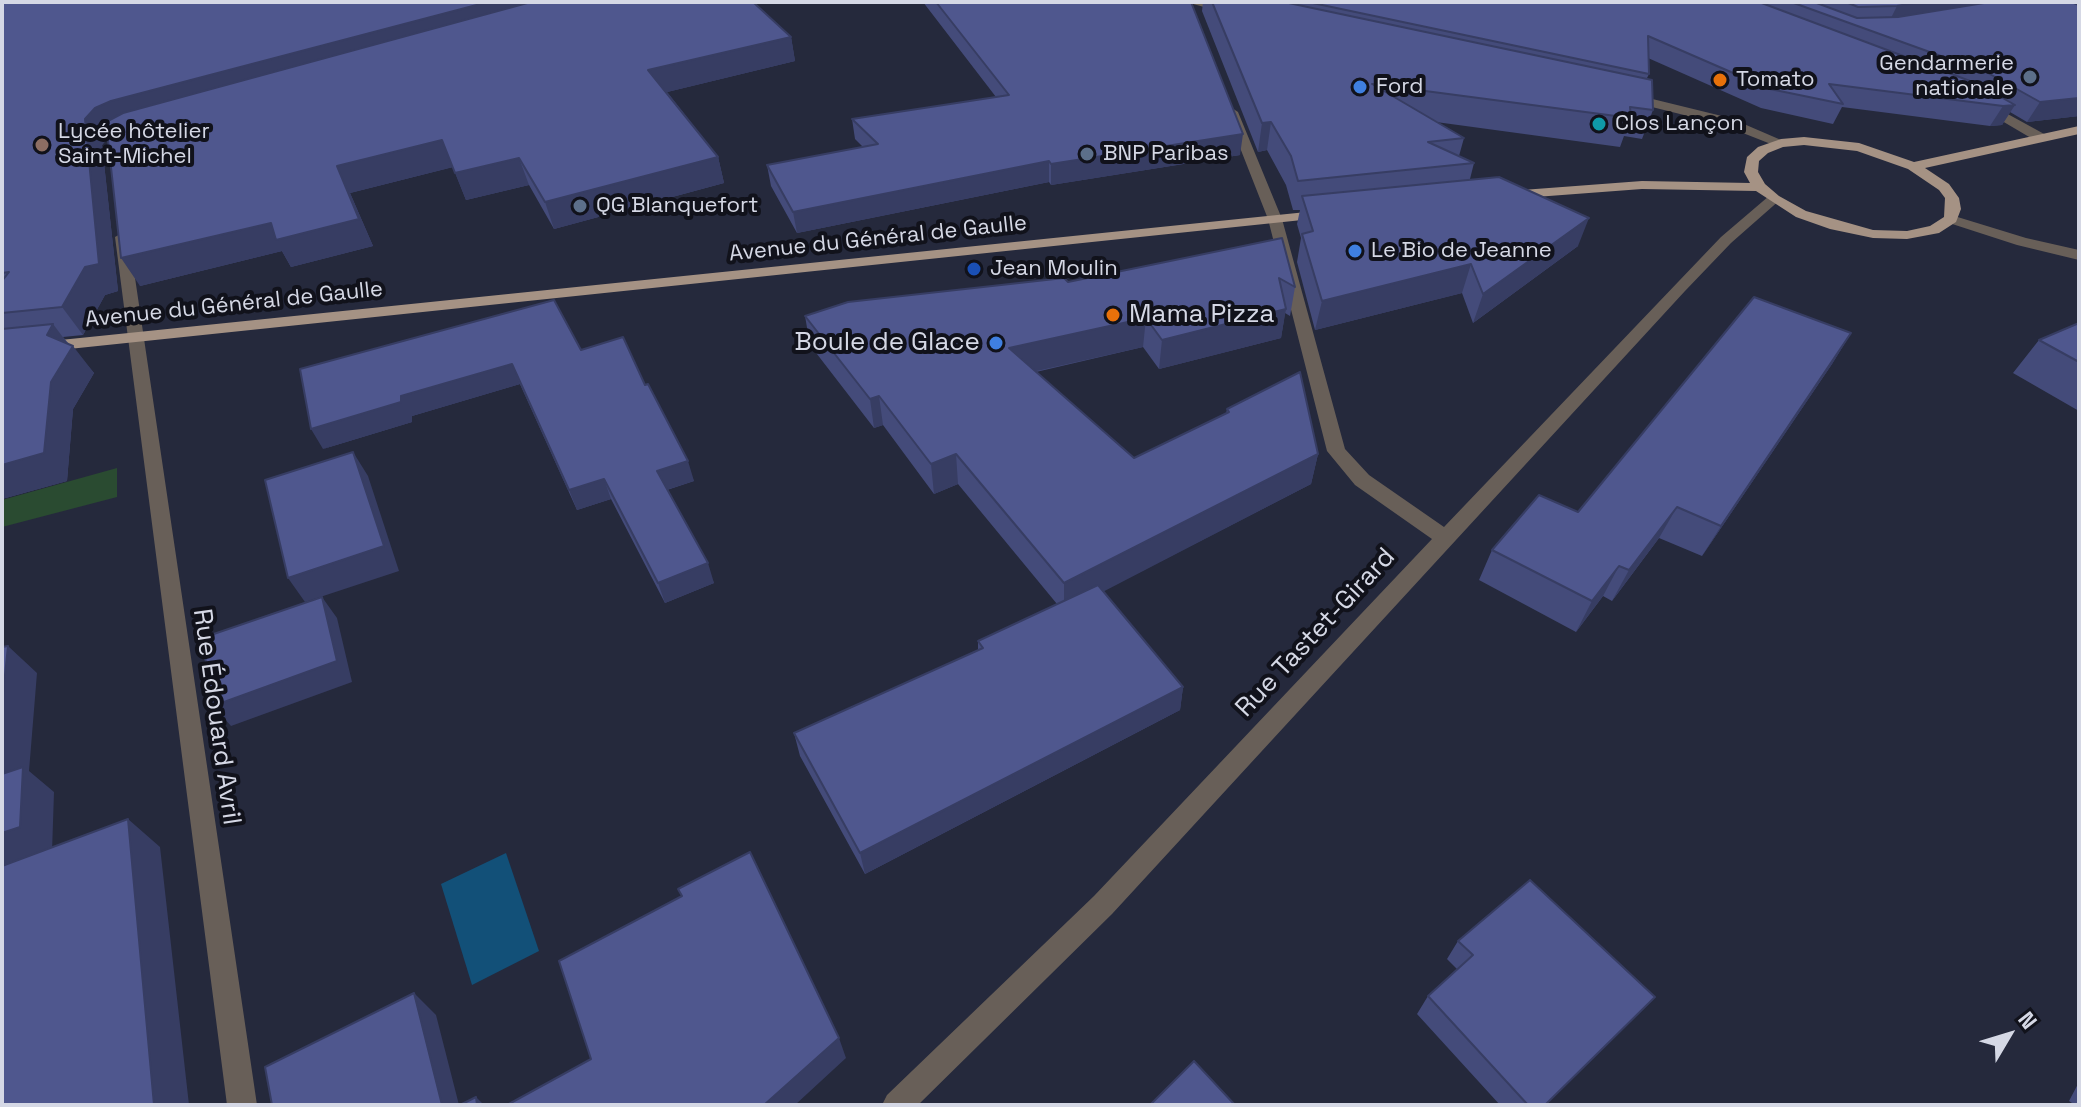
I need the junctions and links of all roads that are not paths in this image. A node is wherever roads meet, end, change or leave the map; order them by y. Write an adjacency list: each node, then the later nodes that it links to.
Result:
1 (1190, 2): 2 (street); 3 (street)
2 (1247, 15)
3 (1195, 20)
4 (1615, 94): 9 (street)
5 (1971, 98): 8 (street)
6 (1230, 105): 15 (street)
7 (2079, 130): 8 (main road)
8 (2041, 138): 10 (main road)
9 (1781, 143): 10 (main road); 11 (main road)
10 (1913, 166): 16 (main road)
11 (1760, 187): 12 (main road); 13 (main road)
12 (1499, 196)
13 (1774, 199): 16 (main road); 21 (street, Rue Tastet-Girard)
14 (1344, 213): 15 (main road, Avenue du Général de Gaulle)
15 (1275, 219): 19 (main road, Avenue du Général de Gaulle); 21 (street)
16 (1951, 219): 18 (street)
17 (121, 229): 19 (street, Rue Édouard Avril)
18 (2079, 255)
19 (136, 337): 20 (main road, Avenue du Général de Gaulle); 22 (street, Rue Édouard Avril)
20 (2, 351)
21 (1446, 539): 23 (street, Rue Tastet-Girard)
22 (242, 1105)
23 (897, 1105)

